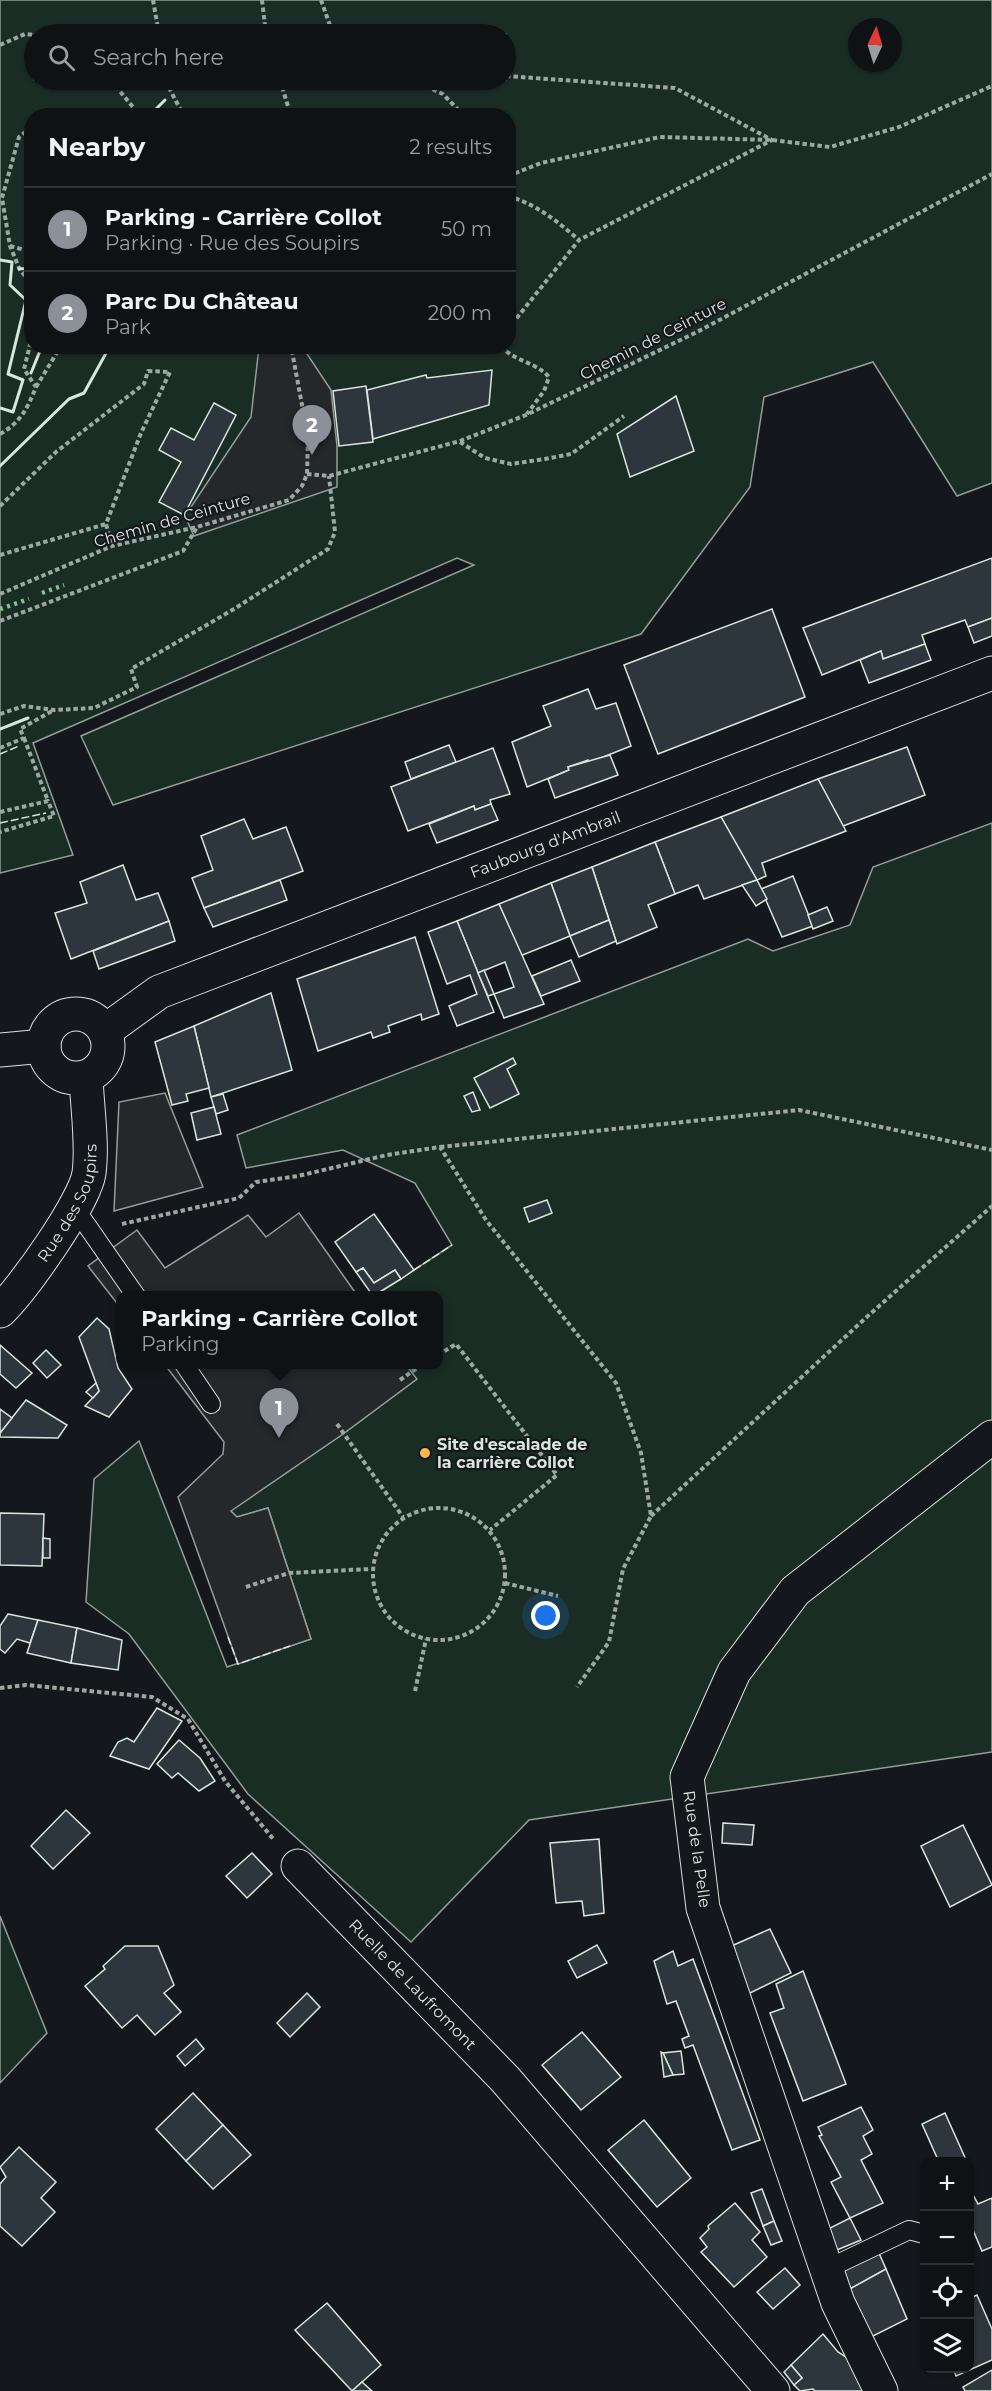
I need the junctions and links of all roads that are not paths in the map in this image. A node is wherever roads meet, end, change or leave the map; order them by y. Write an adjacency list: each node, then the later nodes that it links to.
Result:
1 (992, 672): 2 (street, Faubourg d'Ambrail)
2 (105, 1031): 3 (street); 5 (street)
3 (44, 1046): 4 (street); 5 (street)
4 (0, 1050)
5 (86, 1077): 6 (street, Rue des Soupirs)
6 (83, 1219): 7 (lane); 8 (street, Rue des Soupirs)
7 (133, 1291)
8 (0, 1311)
9 (187, 1369): 10 (lane)
10 (211, 1404)
11 (992, 1437): 14 (street, Rue de la Pelle)
12 (298, 1866): 15 (street, Ruelle de Laufromont)
13 (920, 2233): 14 (lane)
14 (826, 2269): 16 (street, Rue de la Pelle)
15 (773, 2391)
16 (881, 2391)

